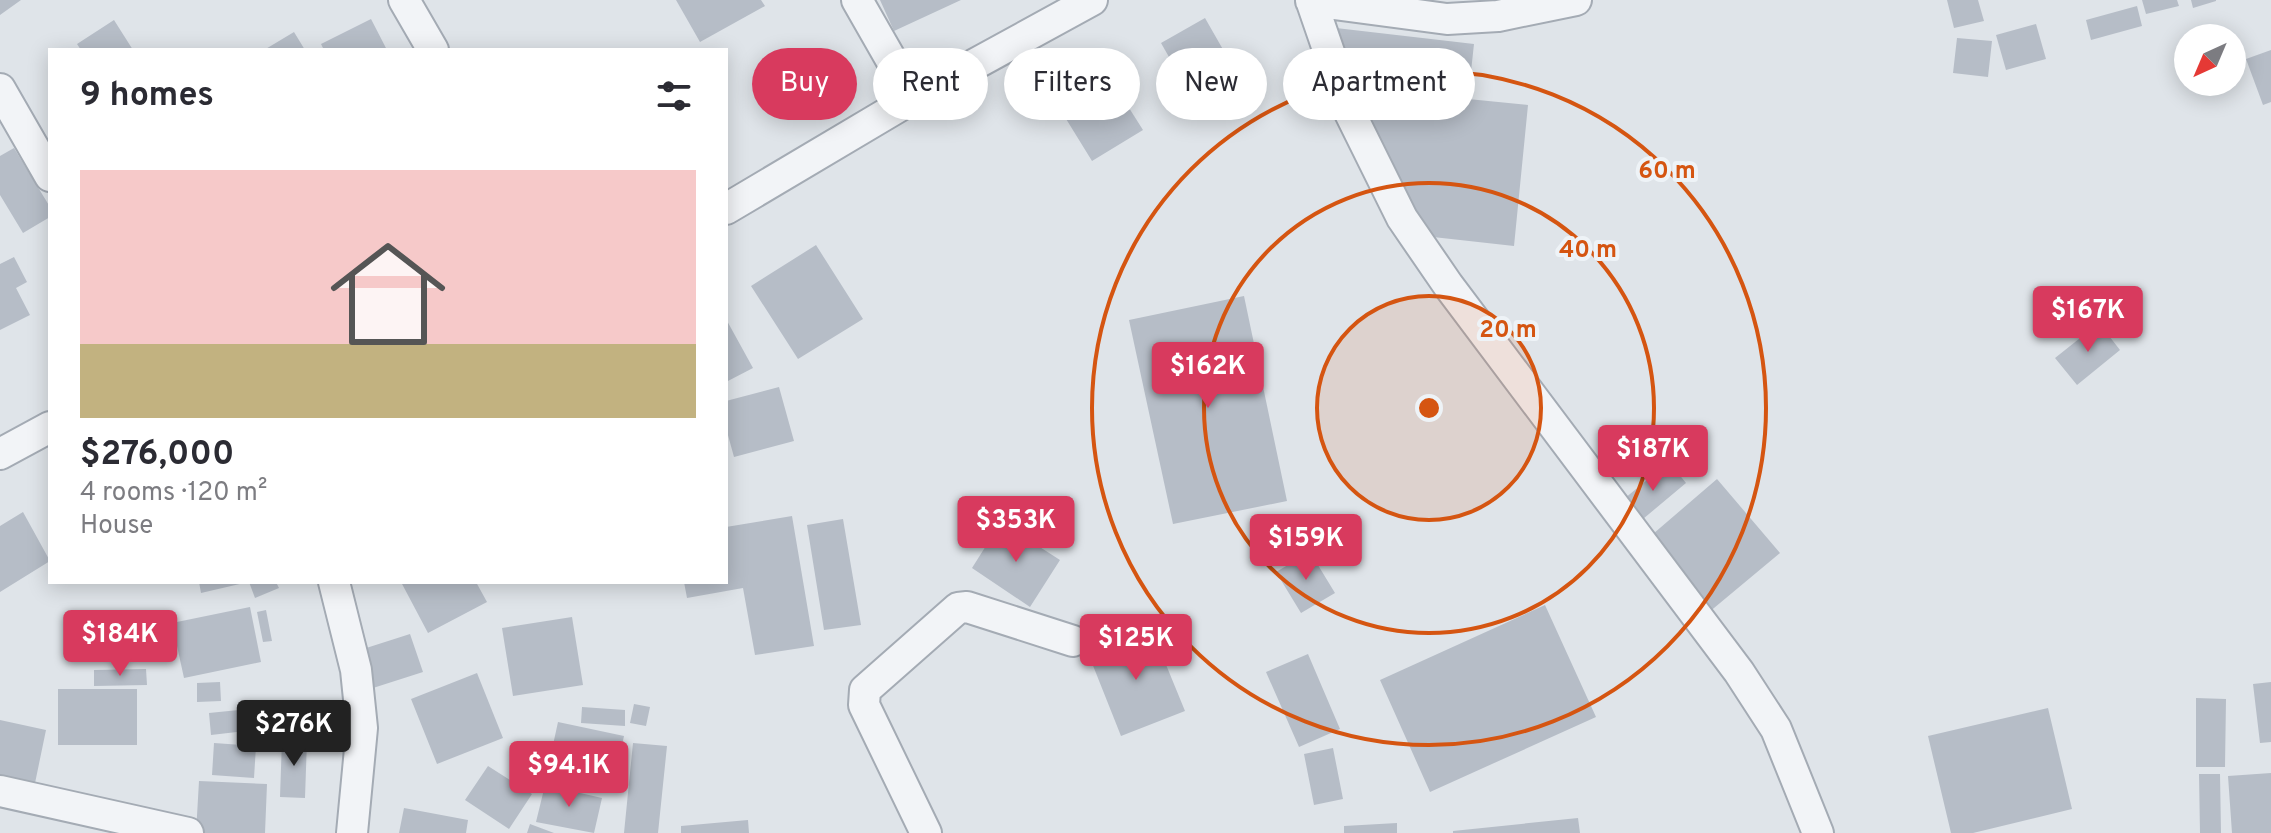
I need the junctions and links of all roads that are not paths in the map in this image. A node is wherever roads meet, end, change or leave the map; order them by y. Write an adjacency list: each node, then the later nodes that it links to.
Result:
1 (404, 0): 6 (street)
2 (857, 0): 7 (street)
3 (1092, 0): 8 (street)
4 (1576, 0): 5 (street)
5 (1311, 1): 21 (street)
6 (432, 48)
7 (884, 48)
8 (988, 57)
9 (0, 89): 11 (street)
10 (876, 120): 12 (street)
11 (48, 173)
12 (728, 208)
13 (48, 428): 14 (street)
14 (0, 454)
15 (334, 584): 19 (street)
16 (1073, 641): 20 (street)
17 (0, 791): 18 (street)
18 (188, 833)
19 (352, 833)
20 (926, 833)
21 (1818, 833)

